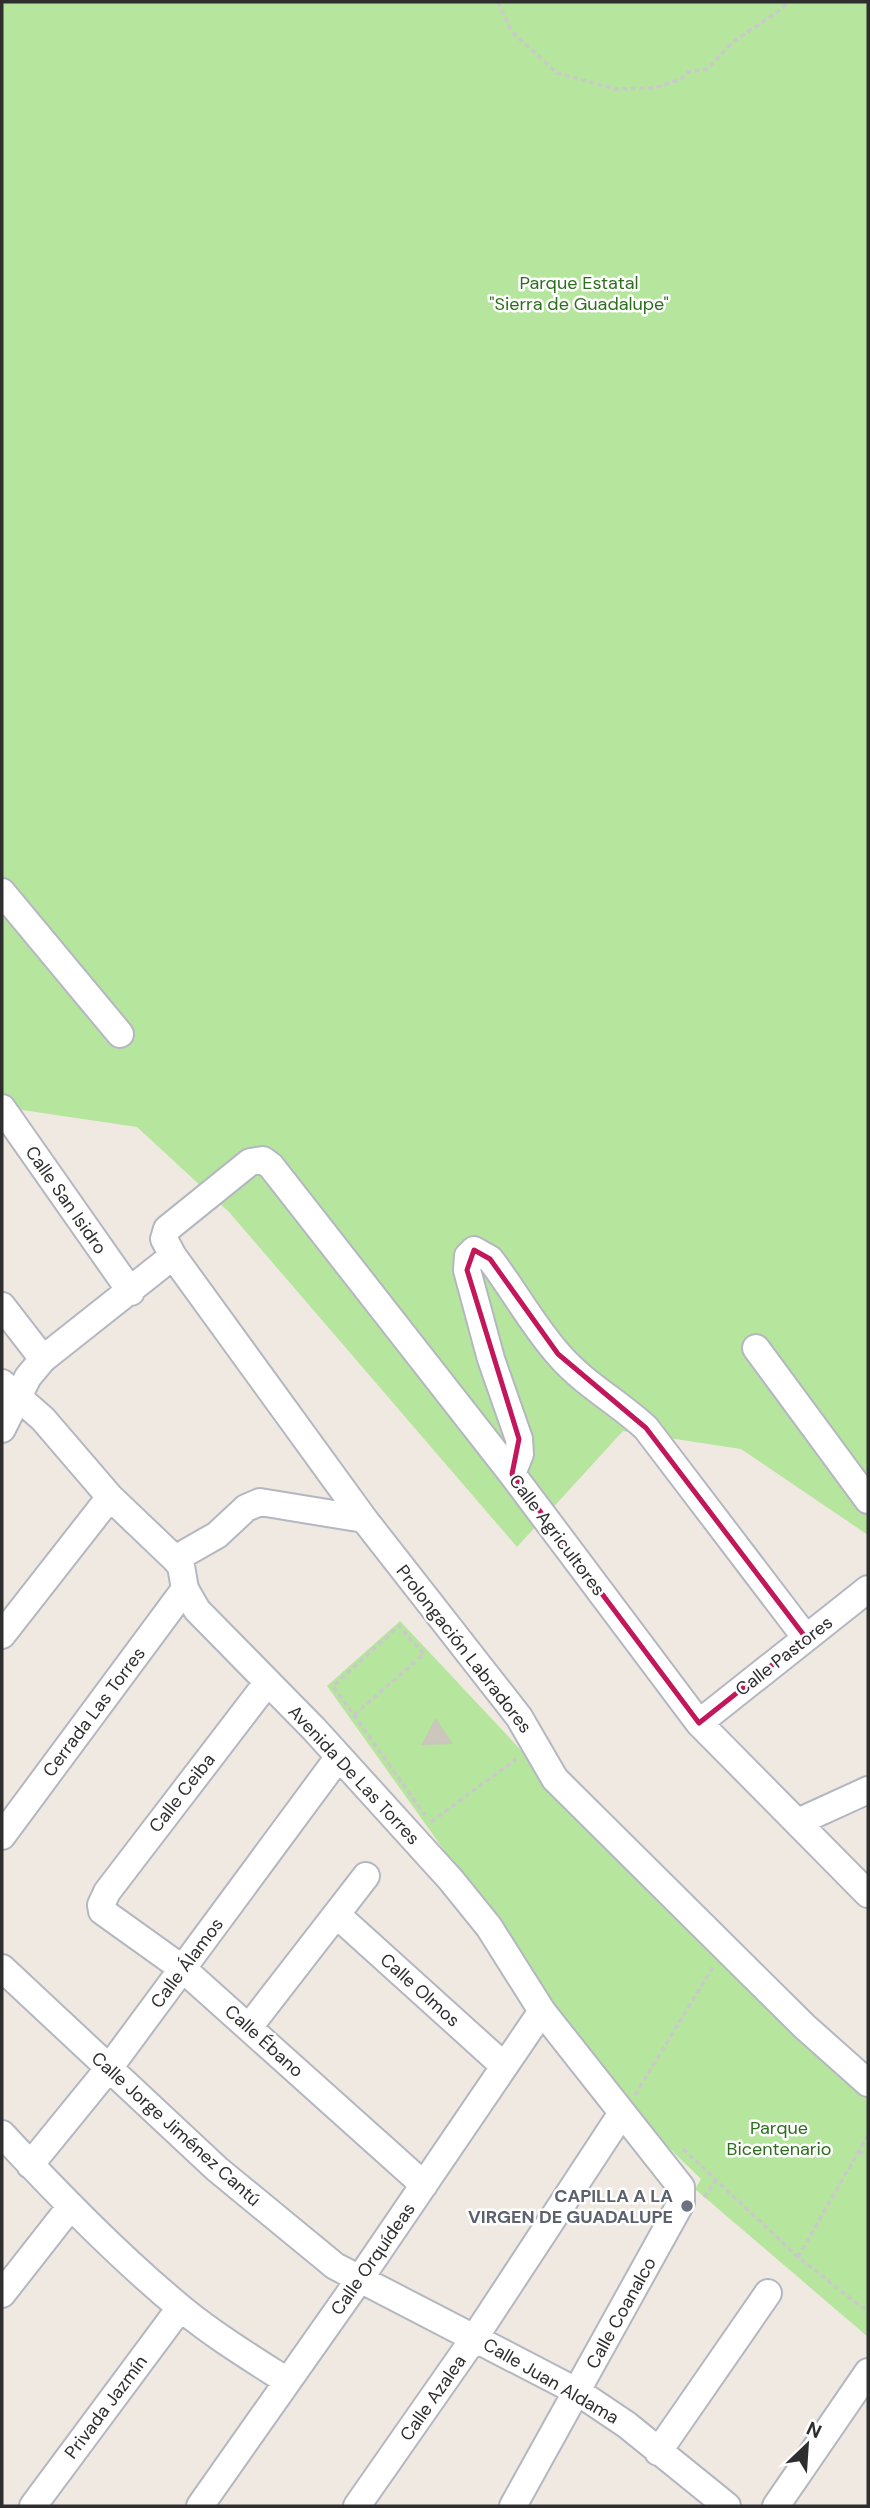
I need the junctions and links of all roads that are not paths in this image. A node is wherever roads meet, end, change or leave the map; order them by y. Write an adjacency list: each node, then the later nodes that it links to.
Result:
1 (2, 892): 2 (street)
2 (120, 1034)
3 (2, 1108): 5 (street, Calle San Isidro)
4 (168, 1245): 5 (street); 11 (street, Calle Agricultores); 14 (street, Prolongación Labradores)
5 (131, 1292): 8 (street)
6 (2, 1306): 8 (street)
7 (756, 1348): 13 (street)
8 (43, 1359): 9 (street)
9 (10, 1390): 10 (street); 12 (street, Avenida De Las Torres)
10 (2, 1429)
11 (512, 1474): 19 (street); 21 (street, Calle Agricultores)
12 (110, 1497): 15 (street, Avenida De Las Torres); 18 (street)
13 (868, 1500)
14 (364, 1519): 15 (street); 36 (street, Prolongación Labradores)
15 (175, 1559): 16 (street, Avenida De Las Torres)
16 (185, 1589): 20 (street, Avenida De Las Torres); 25 (street, Cerrada Las Torres)
17 (868, 1589): 19 (street, Calle Pastores)
18 (2, 1635)
19 (806, 1638): 21 (street, Calle Pastores)
20 (267, 1683): 22 (street, Avenida De Las Torres); 28 (street, Calle Ceiba)
21 (699, 1723): 24 (street, Calle Agricultores)
22 (338, 1758): 31 (street, Calle Álamos); 32 (street, Avenida De Las Torres)
23 (868, 1790): 24 (street)
24 (797, 1822): 27 (street, Calle Agricultores)
25 (2, 1836)
26 (366, 1876): 29 (street)
27 (868, 1894)
28 (101, 1905): 31 (street, Calle Ébano)
29 (337, 1914): 33 (street); 34 (street, Calle Olmos)
30 (2, 1968): 35 (street, Calle Jorge Jiménez Cantú)
31 (183, 1969): 33 (street, Calle Ébano); 35 (street, Calle Álamos)
32 (542, 2011): 34 (street, Calle Orquídeas); 37 (street, Avenida De Las Torres)
33 (248, 2027): 40 (street, Calle Ébano)
34 (503, 2065): 40 (street, Calle Orquídeas)
35 (109, 2068): 39 (street, Calle Álamos); 43 (street, Calle Jorge Jiménez Cantú)
36 (868, 2083)
37 (626, 2108): 41 (street, Avenida De Las Torres); 47 (street, Calle Azalea)
38 (2, 2134): 39 (street)
39 (30, 2165): 42 (street)
40 (424, 2185): 43 (street, Calle Orquídeas)
41 (682, 2192): 50 (street, Calle Coanalco)
42 (71, 2206): 45 (street); 46 (street)
43 (359, 2280): 47 (street, Calle Juan Aldama); 49 (street, Calle Orquídeas)
44 (768, 2293): 51 (street)
45 (2, 2294)
46 (180, 2308): 49 (street); 53 (street, Privada Jazmín)
47 (475, 2337): 50 (street, Calle Juan Aldama); 55 (street, Calle Azalea)
48 (868, 2372): 57 (street)
49 (287, 2381): 54 (street, Calle Orquídeas)
50 (578, 2392): 51 (street, Calle Juan Aldama); 52 (street, Calle Coanalco)
51 (658, 2452): 56 (street, Calle Juan Aldama)
52 (524, 2502)
53 (33, 2506)
54 (200, 2506)
55 (357, 2506)
56 (727, 2506)
57 (776, 2506)

